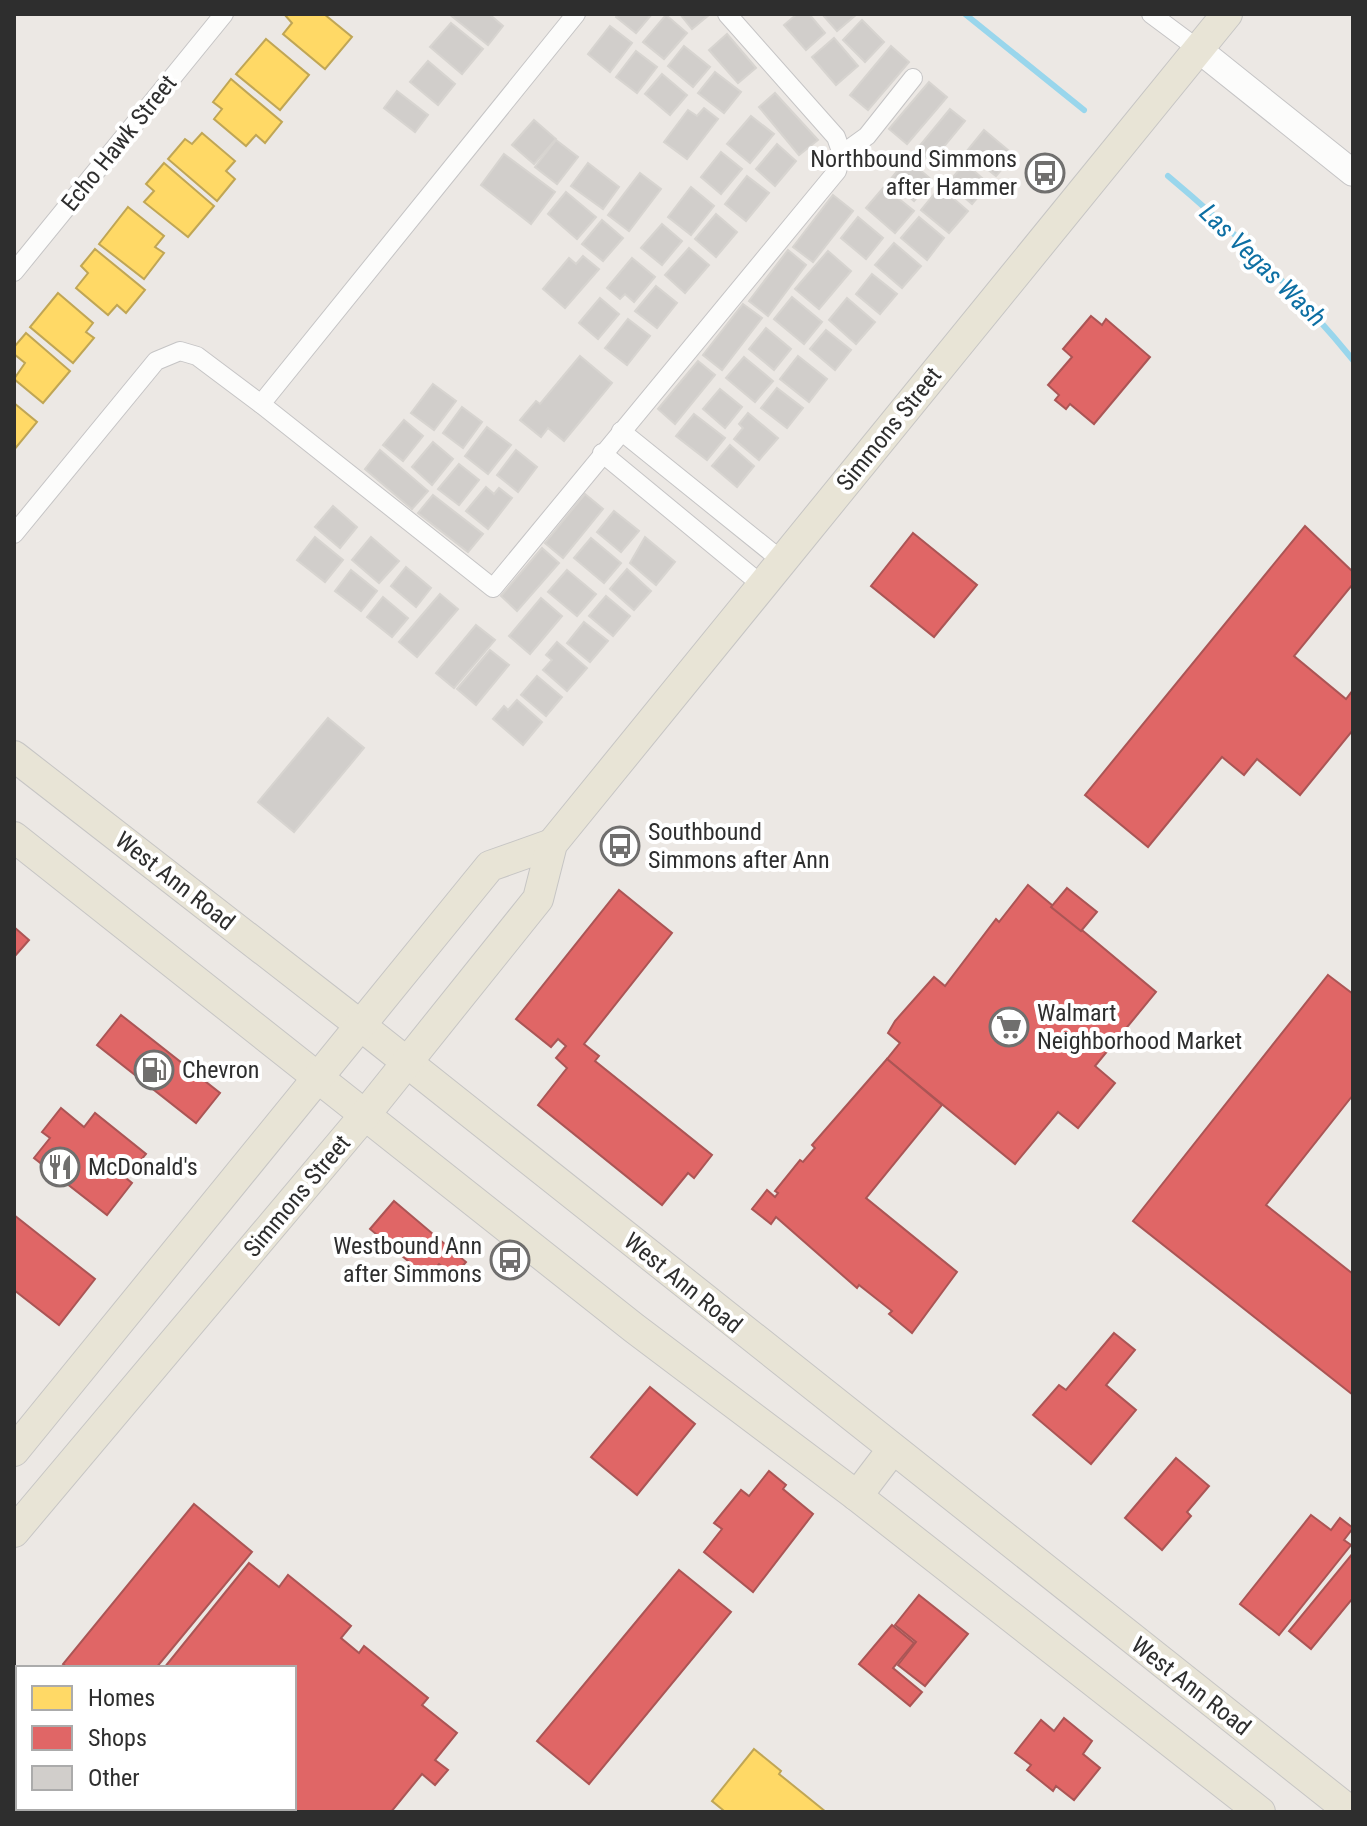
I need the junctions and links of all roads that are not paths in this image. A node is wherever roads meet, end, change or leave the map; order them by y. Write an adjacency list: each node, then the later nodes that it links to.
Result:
1 (224, 14): 10 (street, Echo Hawk Street)
2 (576, 14): 11 (street)
3 (727, 14): 8 (street)
4 (1151, 14): 6 (street)
5 (1227, 14): 6 (main road, Simmons Street)
6 (1198, 49): 9 (street); 15 (main road, Simmons Street)
7 (913, 78): 8 (street)
8 (842, 154): 12 (street)
9 (1353, 173)
10 (14, 272)
11 (261, 404): 13 (street); 14 (street)
12 (621, 431): 13 (street); 15 (street)
13 (602, 453): 16 (street)
14 (14, 534)
15 (781, 560): 16 (main road, Simmons Street)
16 (762, 585): 19 (main road, Simmons Street)
17 (14, 756): 20 (main road, West Ann Road)
18 (14, 837): 22 (main road)
19 (552, 844): 20 (main road); 21 (main road, Simmons Street)
20 (360, 1025): 21 (main road, West Ann Road); 22 (main road)
21 (407, 1063): 23 (main road, Simmons Street); 24 (main road, West Ann Road)
22 (317, 1078): 23 (main road); 25 (main road)
23 (364, 1116): 26 (main road); 27 (main road, Simmons Street)
24 (892, 1450): 26 (main road); 29 (main road, West Ann Road)
25 (14, 1451)
26 (857, 1496): 28 (main road)
27 (14, 1532)
28 (1260, 1812)
29 (1351, 1812)

